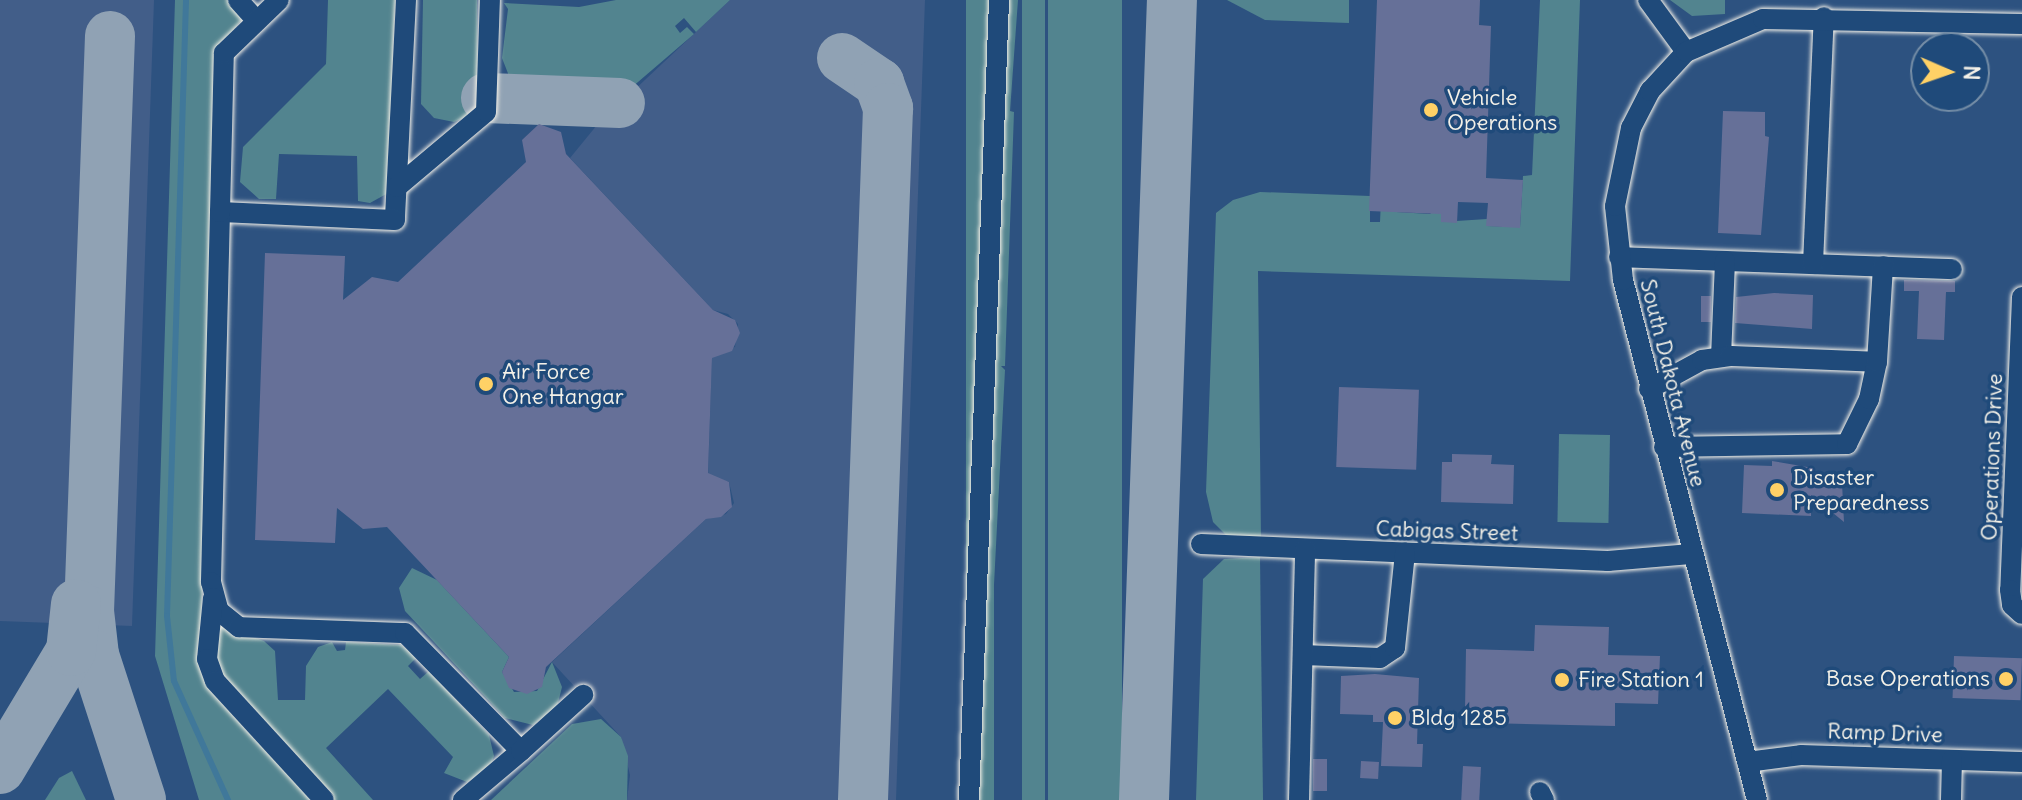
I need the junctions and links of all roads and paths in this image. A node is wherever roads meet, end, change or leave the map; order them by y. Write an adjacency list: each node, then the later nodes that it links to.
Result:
1 (238, 0): 8 (street)
2 (279, 0): 8 (street)
3 (406, 0): 11 (street)
4 (490, 0): 11 (street)
5 (999, 0): 39 (street)
6 (1648, 0): 10 (street)
7 (1824, 17): 9 (street); 10 (street); 15 (street)
8 (257, 21): 12 (street)
9 (2022, 24)
10 (1686, 52): 13 (street, South Dakota Avenue)
11 (397, 187): 12 (street)
12 (220, 212): 29 (street)
13 (1619, 257): 14 (street); 21 (street, South Dakota Avenue)
14 (1725, 261): 15 (street); 19 (street)
15 (1813, 264): 16 (street)
16 (1883, 266): 17 (street); 20 (street)
17 (1952, 269)
18 (2022, 297): 23 (street, Operations Drive)
19 (1721, 357): 20 (street); 21 (street)
20 (1877, 362): 22 (street)
21 (1649, 389): 22 (street, South Dakota Avenue)
22 (1664, 447): 27 (street, South Dakota Avenue)
23 (2018, 515): 28 (street, Operations Drive)
24 (1201, 544): 25 (street, Cabigas Street)
25 (1305, 549): 26 (street, Cabigas Street); 31 (street)
26 (1405, 553): 27 (street, Cabigas Street); 31 (street)
27 (1691, 554): 35 (street, South Dakota Avenue)
28 (2017, 562): 30 (street, Operations Drive)
29 (213, 598): 33 (street); 37 (street)
30 (2022, 614)
31 (1303, 655): 40 (street)
32 (583, 695): 33 (street)
33 (521, 751): 38 (street)
34 (1952, 760): 35 (street, Ramp Drive); 36 (street, Ramp Drive); 42 (street)
35 (1747, 762): 41 (street, South Dakota Avenue)
36 (2022, 762)
37 (324, 800)
38 (463, 800)
39 (969, 800)
40 (1299, 800)
41 (1757, 800)
42 (1951, 800)

